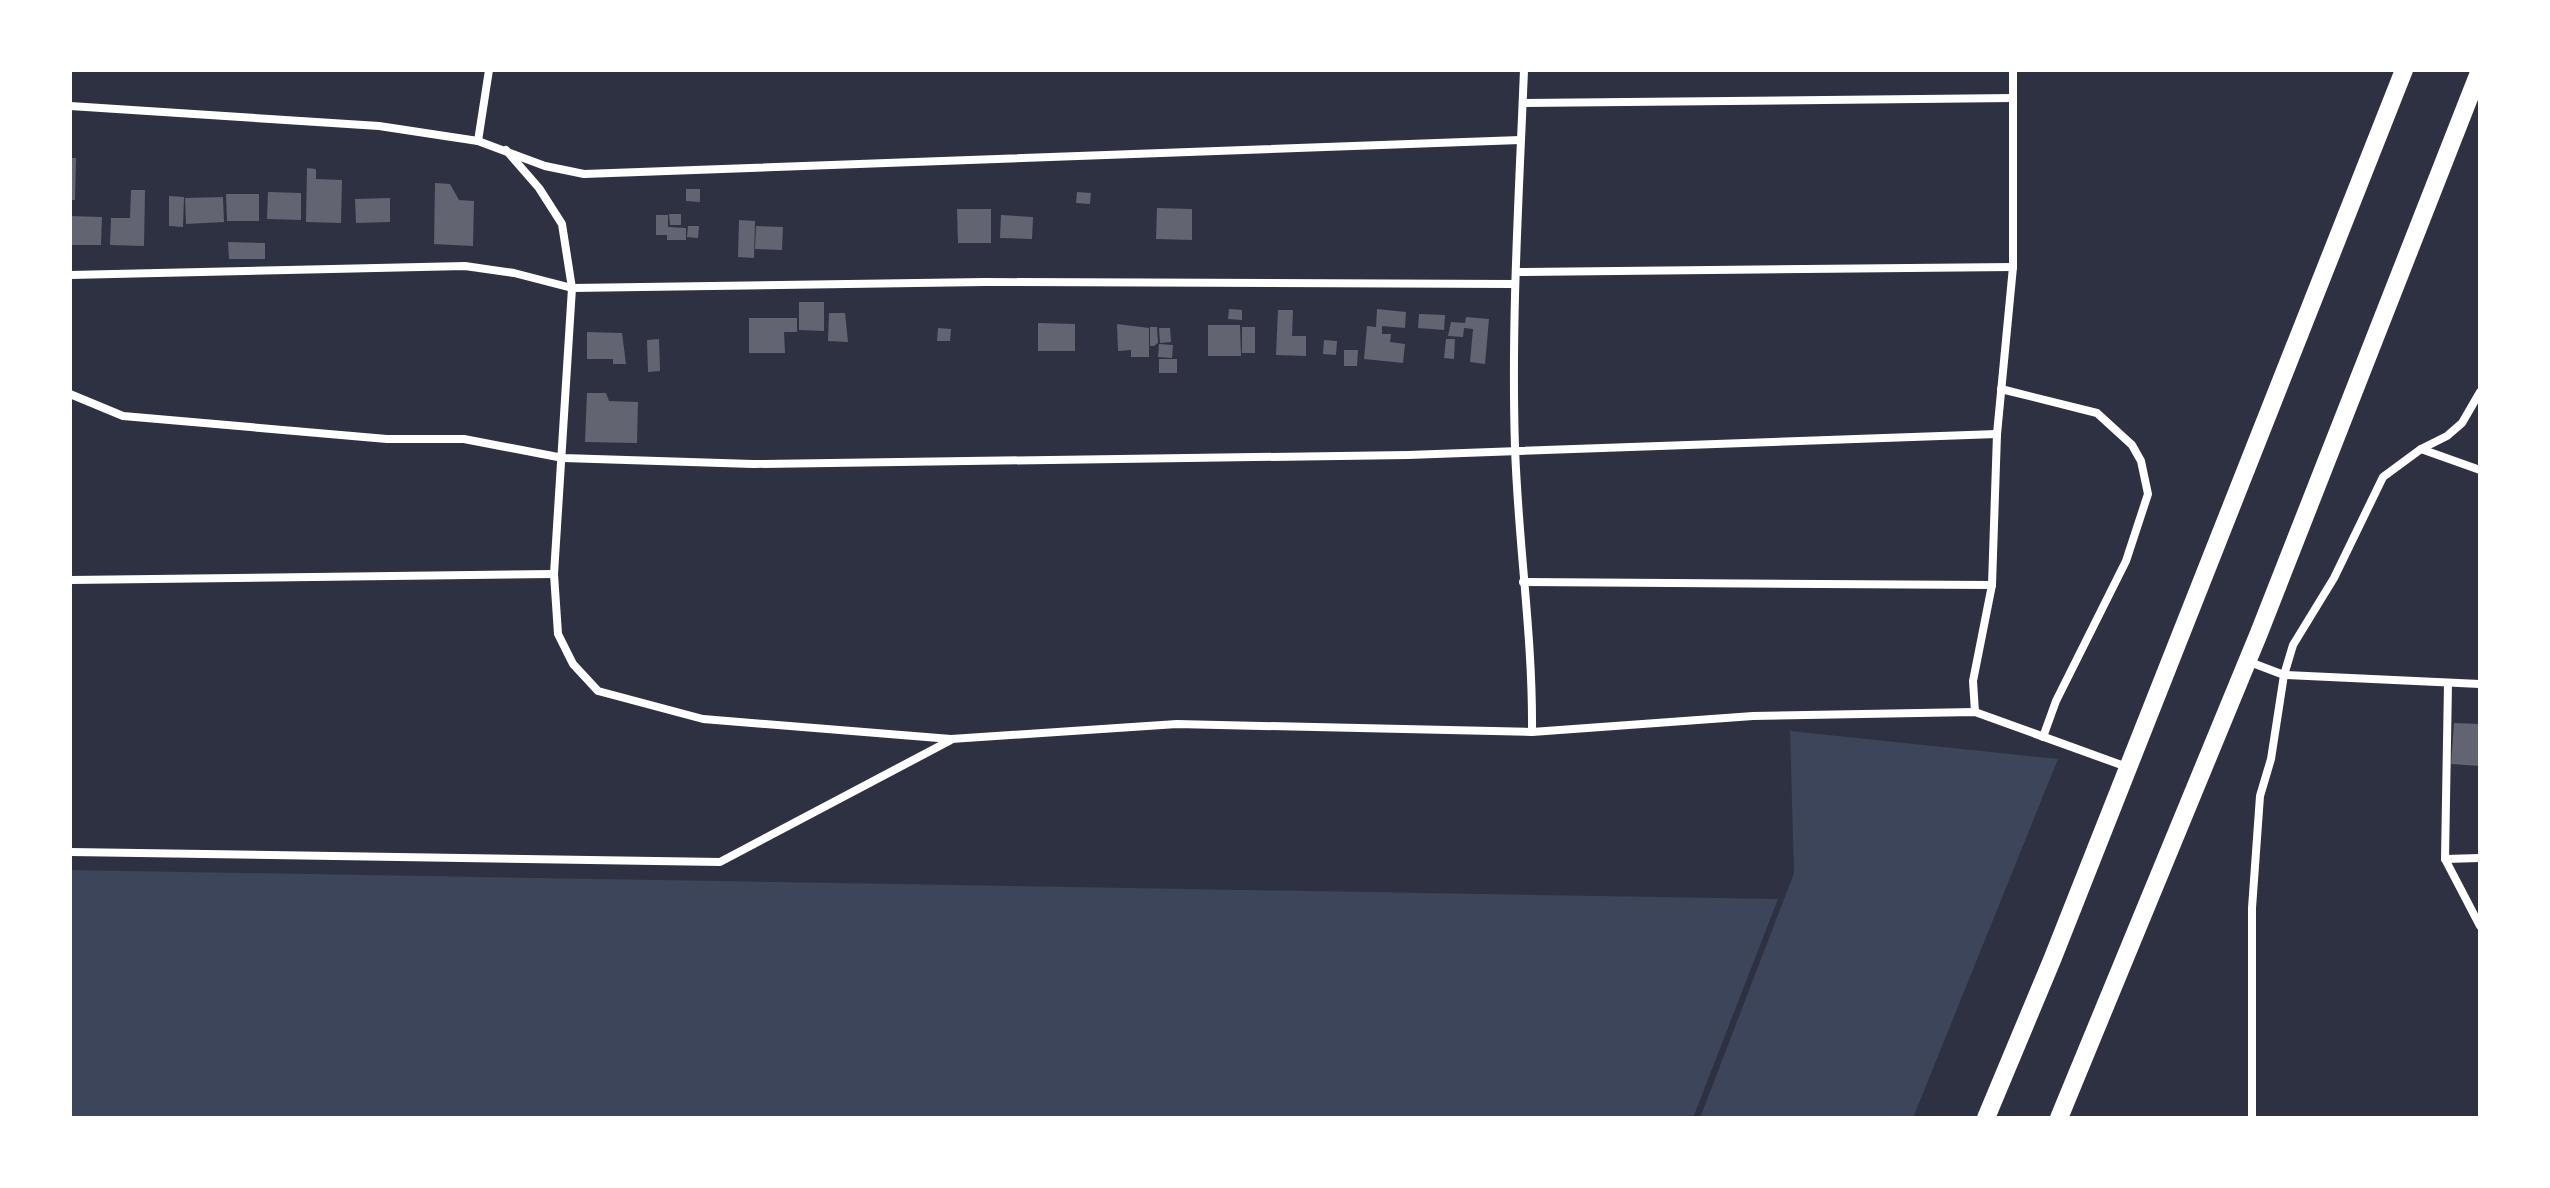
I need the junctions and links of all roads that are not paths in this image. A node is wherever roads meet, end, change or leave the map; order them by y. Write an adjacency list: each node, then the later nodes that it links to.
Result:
1 (489, 70): 10 (street)
2 (1524, 70): 7 (street)
3 (2013, 70): 6 (street)
4 (2404, 70): 37 (highway)
5 (2480, 70): 29 (highway)
6 (2013, 98): 7 (street); 12 (street)
7 (1523, 103): 9 (street)
8 (70, 106): 10 (street)
9 (1520, 140): 11 (street); 13 (street)
10 (478, 141): 11 (street)
11 (506, 150): 16 (street)
12 (2013, 267): 13 (street); 17 (street)
13 (1516, 272): 15 (street)
14 (70, 275): 16 (street)
15 (1514, 284): 16 (street); 22 (street)
16 (572, 288): 23 (street)
17 (2001, 389): 20 (street); 35 (street)
18 (2480, 392): 21 (street)
19 (70, 394): 23 (street)
20 (1997, 434): 22 (street); 28 (street)
21 (2421, 449): 24 (street); 30 (street)
22 (1515, 452): 23 (street); 27 (street)
23 (563, 458): 25 (street)
24 (2480, 470)
25 (554, 574): 26 (street); 36 (street)
26 (70, 580)
27 (1523, 582): 28 (street); 34 (street)
28 (1992, 585): 33 (street)
29 (2246, 661): 30 (street); 43 (highway)
30 (2284, 675): 31 (street); 44 (street)
31 (2448, 683): 32 (street); 40 (street)
32 (2480, 684)
33 (1975, 712): 34 (street); 35 (street)
34 (1532, 732): 36 (street)
35 (2043, 737): 37 (street)
36 (951, 739): 38 (street)
37 (2127, 767): 42 (highway)
38 (70, 852)
39 (2480, 858): 40 (street)
40 (2445, 859): 41 (street)
41 (2480, 926)
42 (1988, 1117)
43 (2059, 1118)
44 (2252, 1118)

